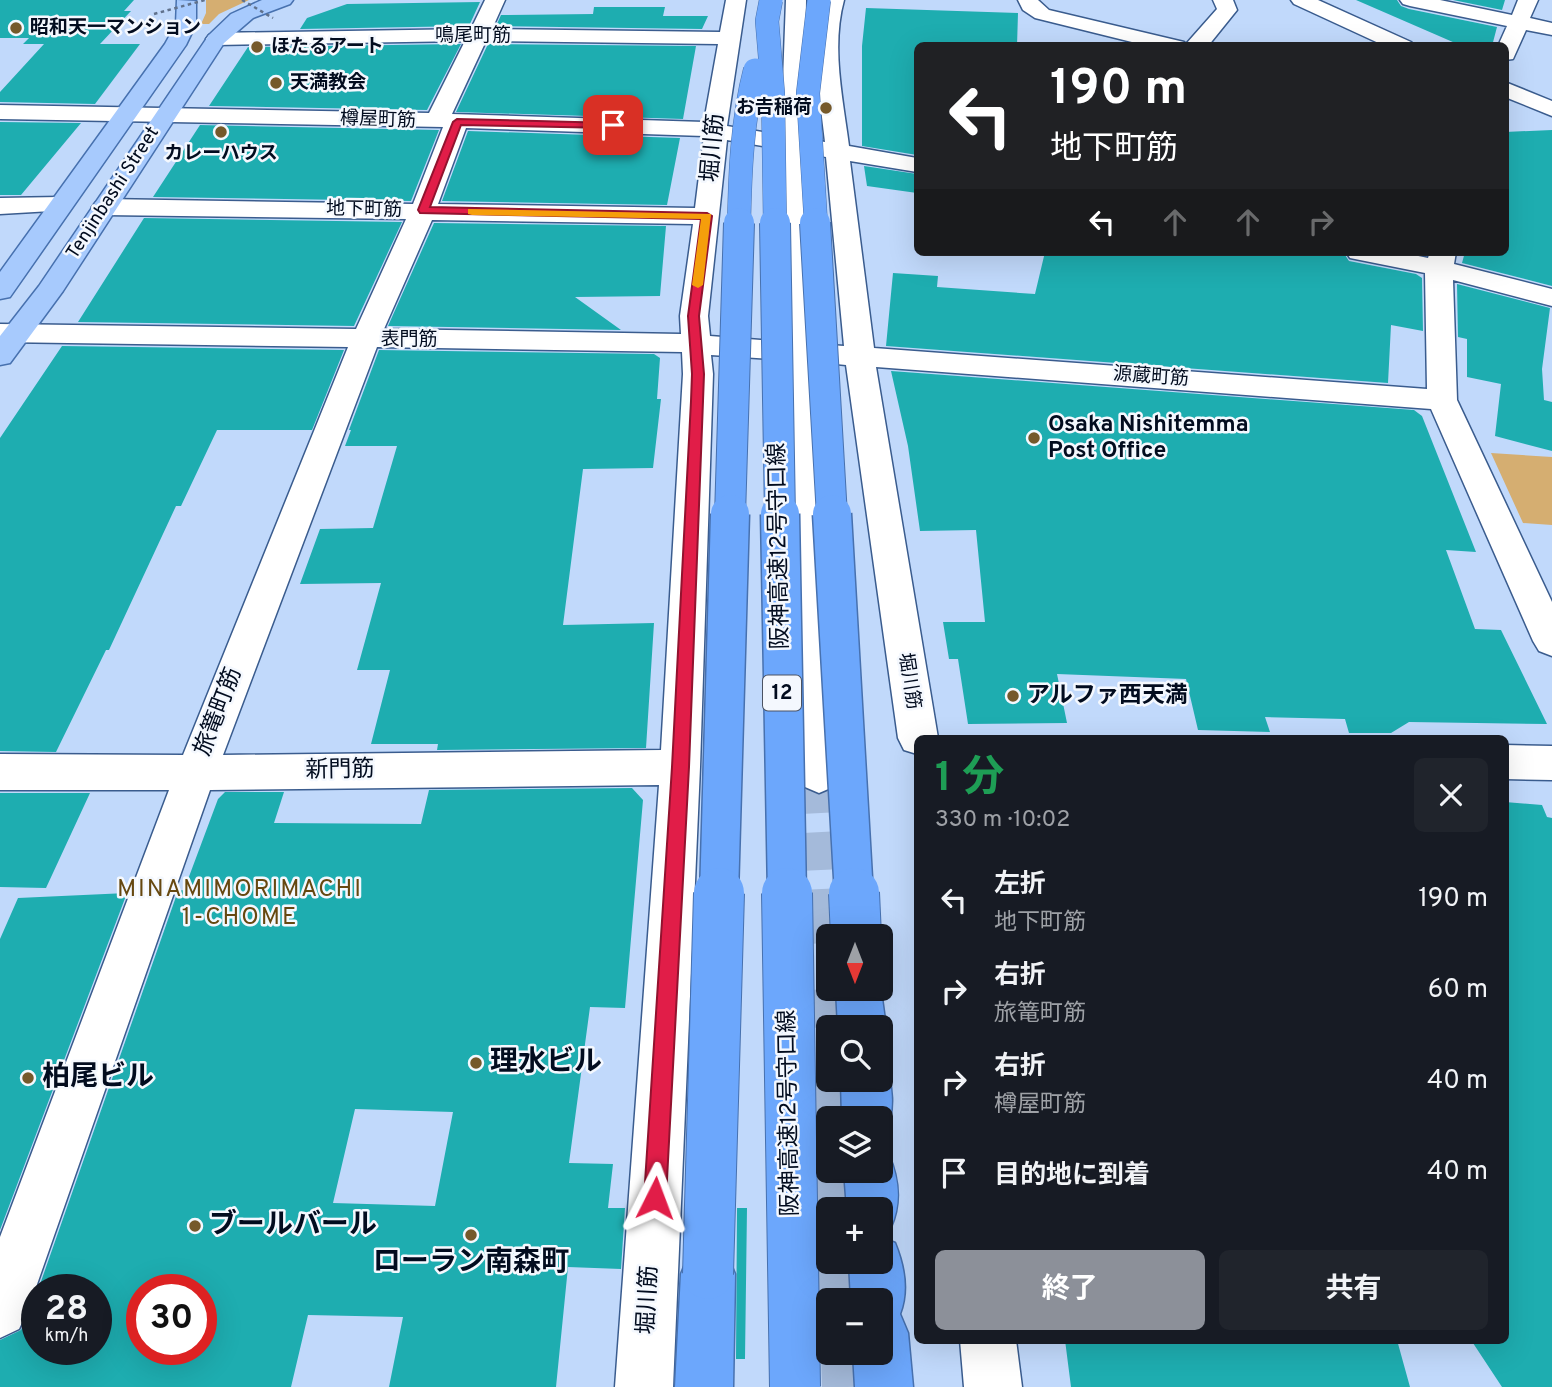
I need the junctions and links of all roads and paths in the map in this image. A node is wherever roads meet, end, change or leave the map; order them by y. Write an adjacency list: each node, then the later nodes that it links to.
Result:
1 (185, 0): 28 (main road, Tenjinbashi Street)
2 (205, 0): 14 (path, bridge)
3 (243, 0): 15 (path, bridge)
4 (284, 0): 18 (main road, Tenjinbashi Street)
5 (495, 0): 19 (street, 旅篭町筋)
6 (819, 0): 58 (highway, bridge)
7 (834, 0): 33 (street, 堀川筋)
8 (1028, 0): 21 (street)
9 (1223, 0): 22 (street)
10 (1301, 0): 23 (street)
11 (1410, 0): 16 (street)
12 (1528, 0): 16 (street)
13 (767, 5): 20 (street, 堀川筋); 32 (street); 63 (highway, bridge); 64 (highway, 阪神高速12号守口線 / 12, bridge)
14 (154, 14)
15 (273, 18)
16 (1520, 23): 17 (street); 24 (street)
17 (1552, 29)
18 (219, 34): 19 (street, 鳴尾町筋); 29 (main road, Tenjinbashi Street)
19 (476, 35): 20 (street, 鳴尾町筋); 30 (street, 旅篭町筋)
20 (730, 37): 31 (street, 堀川筋)
21 (1160, 42)
22 (1199, 42)
23 (1395, 42)
24 (1509, 46)
25 (1509, 91): 26 (street)
26 (1552, 109)
27 (0, 112): 28 (street, 樽屋町筋)
28 (127, 113): 29 (street, 樽屋町筋); 35 (main road, Tenjinbashi Street)
29 (165, 113): 30 (street, 樽屋町筋); 37 (main road, Tenjinbashi Street)
30 (447, 122): 31 (street, 樽屋町筋); 38 (street, 旅篭町筋)
31 (715, 131): 32 (street, 樽屋町筋); 39 (street, 堀川筋)
32 (793, 143): 33 (street, 樽屋町筋); 47 (street)
33 (837, 150): 34 (street, 樽屋町筋); 48 (street, 堀川筋)
34 (914, 164)
35 (60, 205): 36 (street); 42 (main road, Tenjinbashi Street)
36 (0, 206)
37 (105, 207): 38 (street, 地下町筋); 45 (main road, Tenjinbashi Street)
38 (424, 210): 39 (street, 地下町筋); 44 (street, 旅篭町筋)
39 (707, 216): 46 (street, 堀川筋)
40 (1400, 256): 41 (street)
41 (1441, 260): 43 (street); 49 (street)
42 (0, 291)
43 (1552, 298)
44 (365, 340): 45 (street, 表門筋); 46 (street, 表門筋); 56 (street, 旅篭町筋)
45 (5, 341)
46 (696, 344): 47 (street, 表門筋); 54 (street, 堀川筋)
47 (801, 351): 48 (street, 源蔵町筋); 57 (street)
48 (859, 355): 49 (street, 源蔵町筋); 51 (street, 堀川筋)
49 (1442, 400): 50 (street)
50 (1552, 641)
51 (918, 735)
52 (1509, 762): 53 (street)
53 (1552, 763)
54 (680, 767): 56 (street, 新門筋); 62 (street, 堀川筋)
55 (0, 772): 56 (street, 新門筋)
56 (196, 773): 59 (street, 旅篭町筋)
57 (820, 775)
58 (855, 924)
59 (0, 1310)
60 (988, 1344): 66 (street)
61 (882, 1365): 65 (highway)
62 (644, 1387)
63 (704, 1387)
64 (795, 1387)
65 (884, 1387)
66 (993, 1387)

